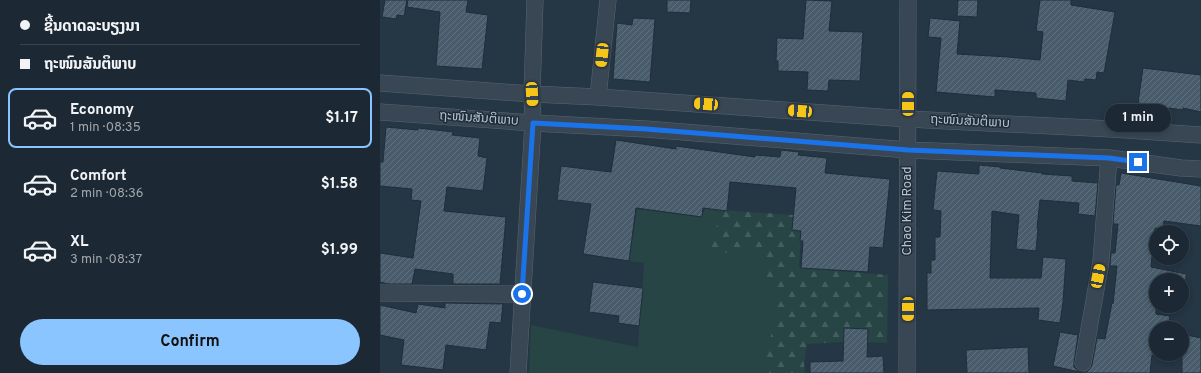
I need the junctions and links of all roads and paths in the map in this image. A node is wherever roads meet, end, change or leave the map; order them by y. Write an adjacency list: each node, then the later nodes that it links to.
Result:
1 (535, 0): 5 (street)
2 (608, 0): 6 (street)
3 (908, 0): 8 (street, Chao Kim Road)
4 (380, 83): 5 (street, ຖະໜົນສັນຕິພາບ)
5 (532, 94): 6 (street, ຖະໜົນສັນຕິພາບ); 9 (street)
6 (598, 96): 8 (street, ຖະໜົນສັນຕິພາບ)
7 (380, 112): 9 (street, ຖະໜົນສັນຕິພາບ)
8 (908, 119): 10 (street, ຖະໜົນສັນຕິພາບ); 11 (street, Chao Kim Road)
9 (533, 123): 11 (street, ຖະໜົນສັນຕິພາບ); 15 (street)
10 (1201, 134)
11 (908, 150): 12 (street, ຖະໜົນສັນຕິພາບ); 18 (street, Chao Kim Road)
12 (1109, 158): 13 (street, ຖະໜົນສັນຕິພາບ); 16 (street)
13 (1201, 168)
14 (380, 292): 15 (street)
15 (522, 294): 17 (street)
16 (1083, 363)
17 (518, 373)
18 (907, 373)

